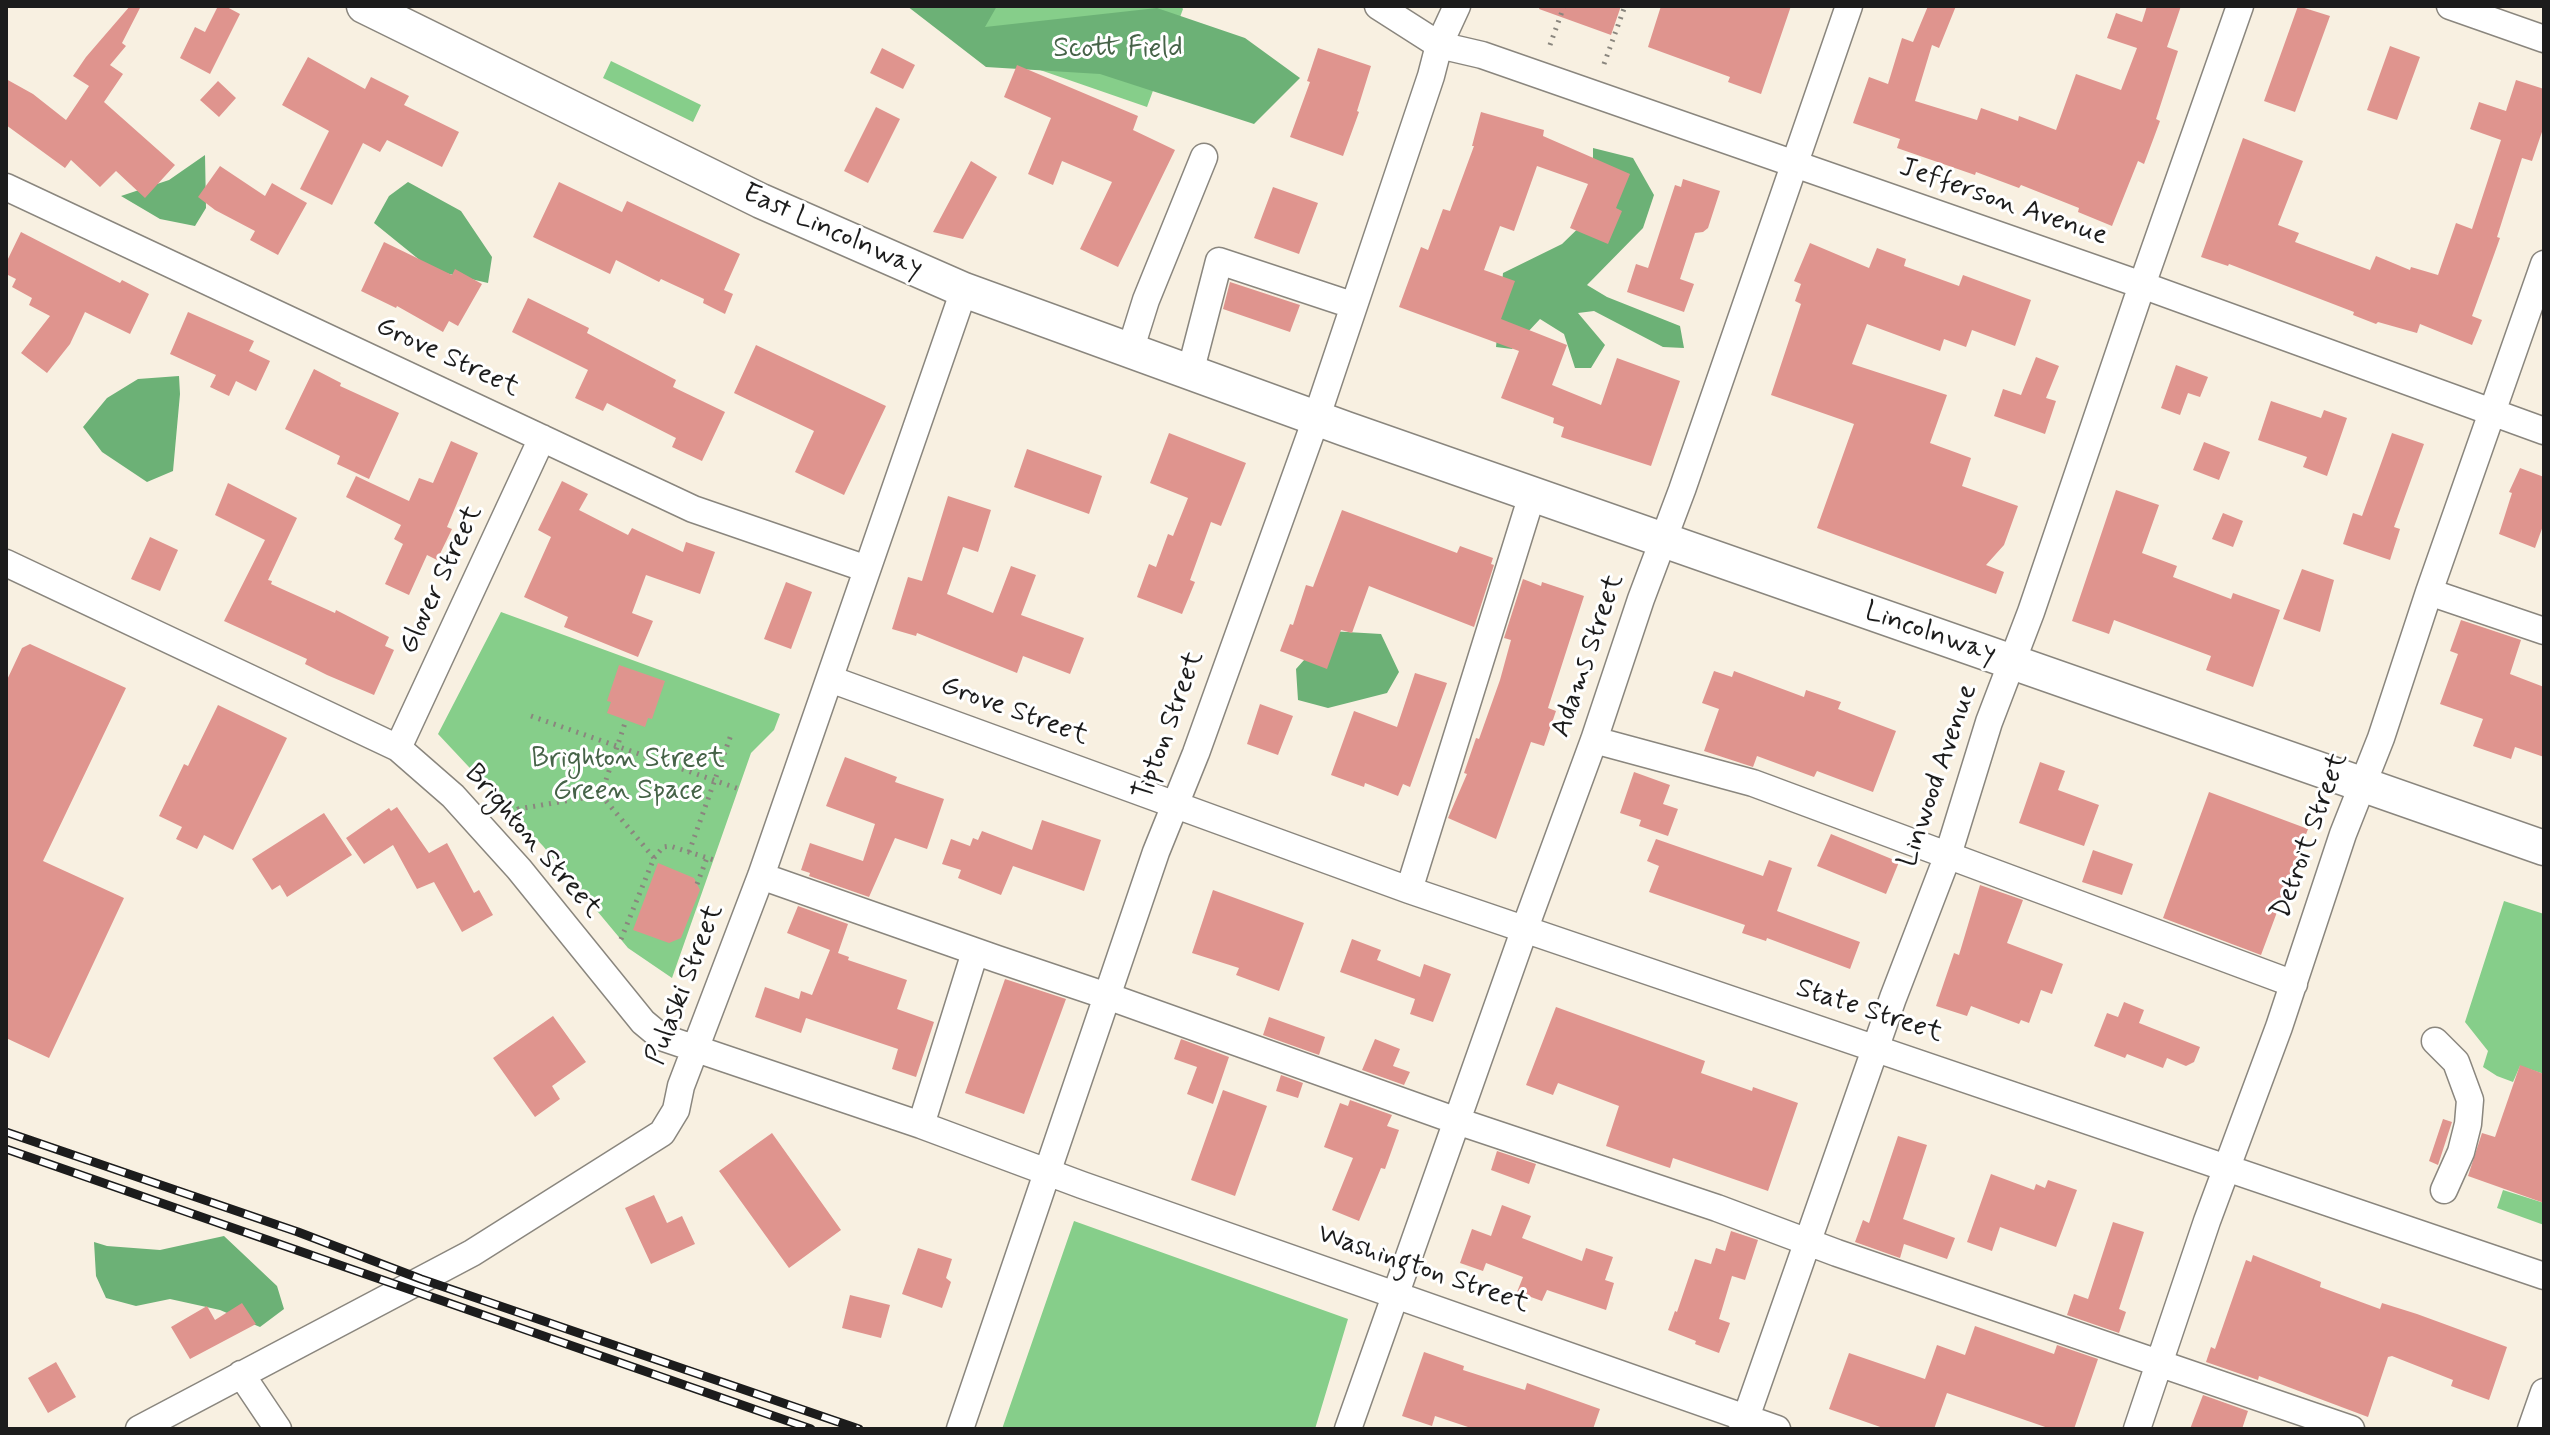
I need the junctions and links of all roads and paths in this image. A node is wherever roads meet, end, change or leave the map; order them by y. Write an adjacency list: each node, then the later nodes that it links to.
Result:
1 (364, 6): 18 (main road, East Lincolnway)
2 (1457, 6): 10 (street, Tipton Street)
3 (1564, 6): 11 (path)
4 (1625, 6): 12 (path)
5 (1849, 6): 14 (street, Adams Street)
6 (2240, 6): 17 (street, Linwood Avenue)
7 (2450, 6): 9 (street)
8 (1382, 7): 10 (street, Jefferson Avenue)
9 (2544, 39)
10 (1439, 45): 14 (street, Jefferson Avenue); 19 (street, Tipton Street)
11 (1550, 45)
12 (1604, 64)
13 (1204, 157): 20 (street)
14 (1794, 164): 17 (street, Jefferson Avenue); 27 (street, Adams Street)
15 (6, 187): 25 (street, Grove Street)
16 (2544, 264): 22 (street, Detroit Street)
17 (2142, 285): 22 (street, Jefferson Avenue); 32 (street, Linwood Avenue)
18 (964, 290): 20 (main road, East Lincolnway); 29 (street, Pulaski Street)
19 (1352, 305): 21 (street); 23 (street, Tipton Street)
20 (1130, 351): 21 (main road, East Lincolnway)
21 (1190, 373): 23 (main road, East Lincolnway)
22 (2492, 411): 24 (street, Jefferson Avenue); 30 (street, Detroit Street)
23 (1316, 419): 26 (main road, Lincolnway); 44 (street, Tipton Street)
24 (2544, 431)
25 (542, 438): 29 (street, Grove Street); 39 (street, Glover Street)
26 (1532, 495): 27 (main road, Lincolnway); 54 (street)
27 (1663, 541): 32 (main road, Lincolnway); 37 (street, Adams Street)
28 (6, 563): 39 (street, Brighton Street)
29 (867, 569): 33 (street, Pulaski Street)
30 (2429, 592): 31 (street); 41 (street, Detroit Street)
31 (2544, 631)
32 (2012, 662): 41 (main road, Lincolnway); 48 (street, Linwood Avenue)
33 (830, 679): 44 (street, Grove Street); 52 (street, Pulaski Street)
34 (531, 716): 38 (path)
35 (626, 720): 38 (path)
36 (732, 732): 40 (path)
37 (1594, 740): 48 (street); 55 (street, Adams Street)
38 (617, 746): 40 (path); 43 (path)
39 (398, 748): 61 (street, Brighton Street)
40 (715, 780): 42 (path); 47 (path)
41 (2363, 785): 46 (main road, Lincolnway); 58 (street, Detroit Street)
42 (742, 790)
43 (601, 795): 45 (path); 49 (path)
44 (1176, 805): 54 (street, State Street); 59 (street, Tipton Street)
45 (511, 814)
46 (2544, 848)
47 (689, 852): 49 (path); 50 (path)
48 (1948, 855): 58 (street); 62 (street, Linwood Avenue)
49 (654, 858): 56 (path)
50 (707, 858): 51 (path); 53 (path)
51 (717, 861)
52 (761, 876): 57 (street); 61 (street, Pulaski Street)
53 (700, 884)
54 (1409, 890): 55 (street, State Street)
55 (1525, 928): 62 (street, State Street); 63 (street, Adams Street)
56 (619, 944)
57 (975, 952): 59 (street); 64 (street)
58 (2294, 984): 65 (street, Detroit Street)
59 (1107, 996): 63 (street); 66 (street, Tipton Street)
60 (2435, 1041): 67 (street)
61 (695, 1049): 64 (street, Brighton Street); 72 (street, Pulaski Street)
62 (1876, 1049): 65 (street, State Street); 68 (street, Linwood Avenue)
63 (1457, 1121): 68 (street); 70 (street, Adams Street)
64 (921, 1125): 66 (street, Brighton Street)
65 (2227, 1167): 69 (street, State Street); 71 (street, Detroit Street)
66 (1048, 1172): 70 (street, Washington Street); 77 (street, Tipton Street)
67 (2444, 1190)
68 (1809, 1243): 71 (street); 74 (street, Linwood Avenue)
69 (2544, 1276)
70 (1397, 1294): 74 (street, Washington Street); 78 (street, Adams Street)
71 (2161, 1363): 80 (street, Detroit Street); 81 (street)
72 (241, 1374): 75 (street, Pulaski Street); 76 (street)
73 (2544, 1392): 82 (street)
74 (1744, 1423): 79 (street, Washington Street)
75 (139, 1429)
76 (278, 1429)
77 (960, 1429)
78 (1348, 1429)
79 (1777, 1429)
80 (2137, 1429)
81 (2351, 1429)
82 (2531, 1429)

